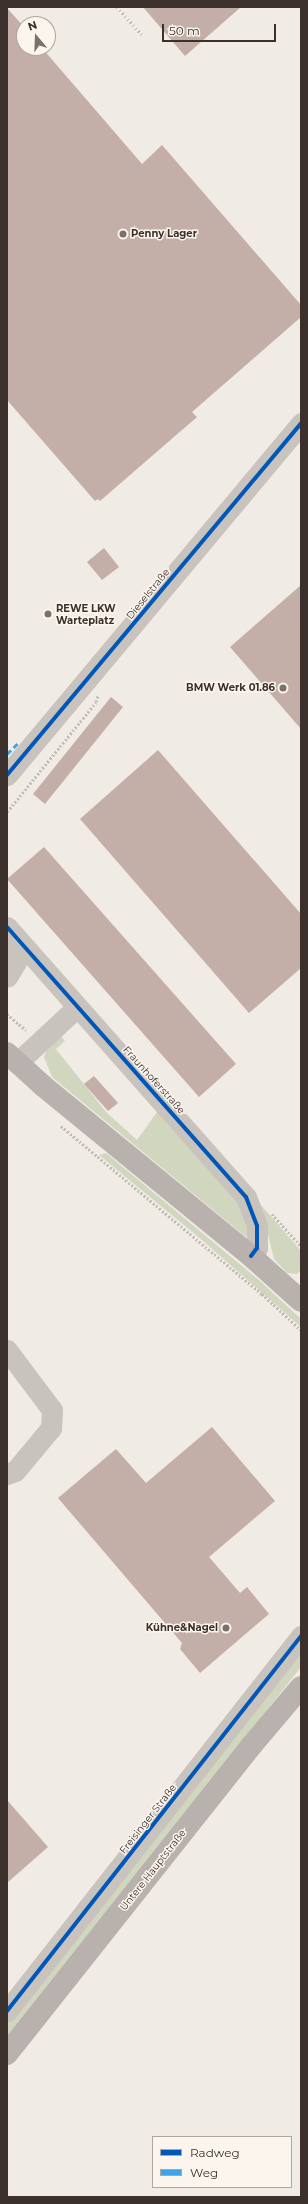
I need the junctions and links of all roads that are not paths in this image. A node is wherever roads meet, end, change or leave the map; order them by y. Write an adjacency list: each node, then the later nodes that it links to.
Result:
1 (301, 423): 2 (street, Dieselstraße)
2 (7, 775)
3 (7, 927): 6 (street, Fraunhoferstraße)
4 (7, 947): 5 (street)
5 (7, 977)
6 (77, 1007): 7 (street); 8 (street, Fraunhoferstraße)
7 (12, 1058): 8 (main road)
8 (251, 1256): 9 (main road)
9 (301, 1301)
10 (8, 1352): 11 (street)
11 (7, 1474)
12 (301, 1636): 14 (street, Freisinger Straße)
13 (301, 1687): 15 (main road, Untere Hauptstraße)
14 (7, 2011)
15 (7, 2054)

